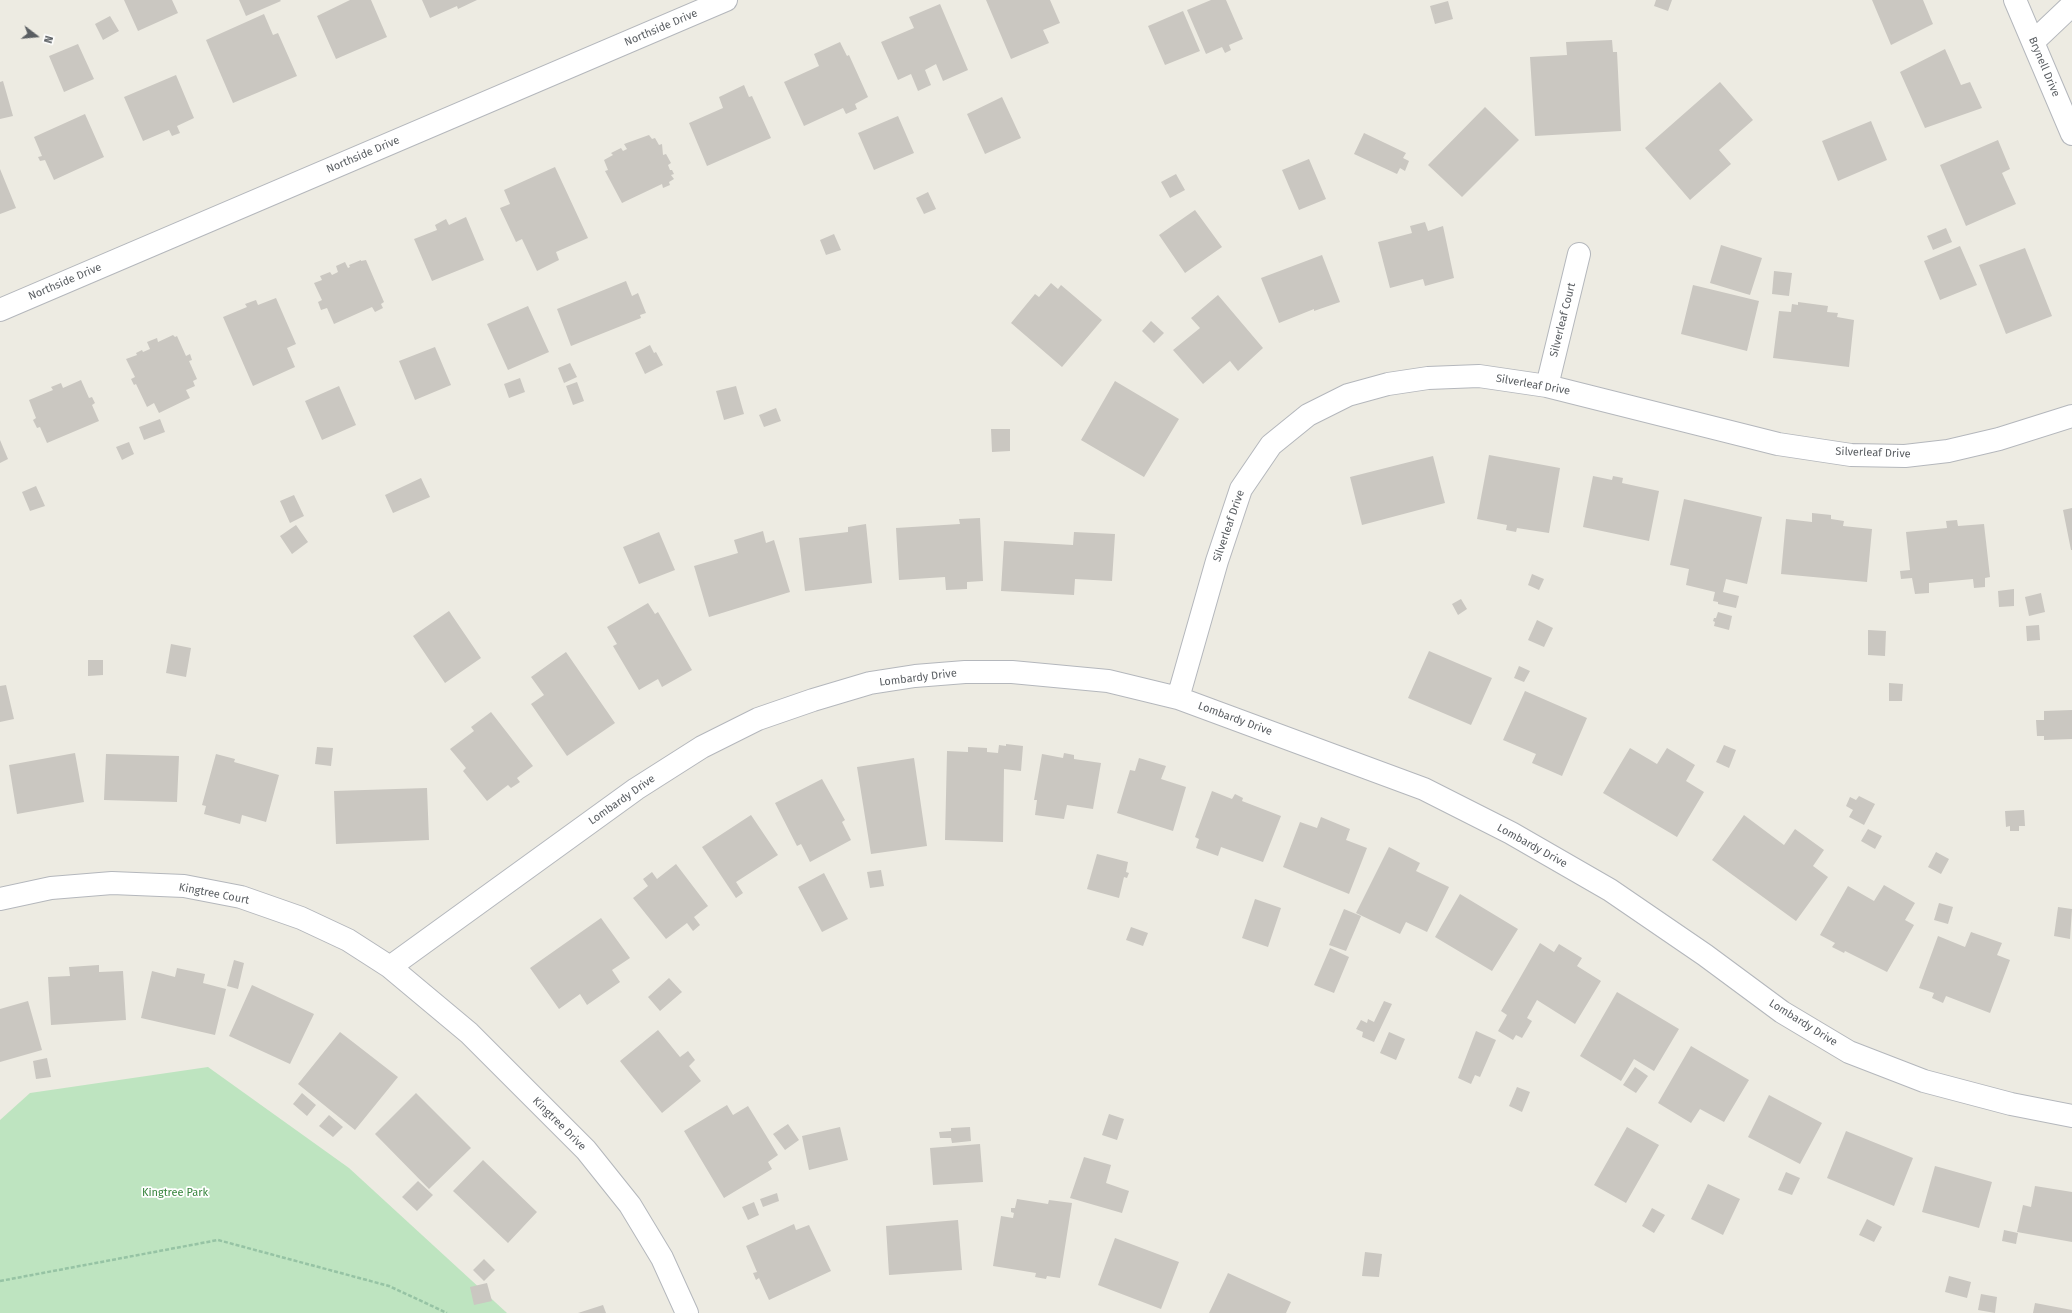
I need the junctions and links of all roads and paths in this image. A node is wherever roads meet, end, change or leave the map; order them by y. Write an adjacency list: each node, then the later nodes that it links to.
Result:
1 (726, 0): 7 (street, Northside Drive)
2 (2016, 0): 4 (street, Brynell Drive)
3 (2072, 5): 4 (street)
4 (2033, 42): 5 (street, Brynell Drive)
5 (2072, 134)
6 (1579, 254): 8 (street, Silverleaf Court)
7 (0, 310)
8 (1547, 386): 9 (street, Silverleaf Drive); 10 (street, Silverleaf Drive)
9 (2072, 416)
10 (1178, 698): 12 (street, Lombardy Drive); 13 (street, Lombardy Drive)
11 (0, 899): 12 (street, Kingtree Court)
12 (390, 968): 16 (street, Kingtree Drive)
13 (2072, 1116)
14 (0, 1281): 15 (path)
15 (447, 1313)
16 (687, 1313)

